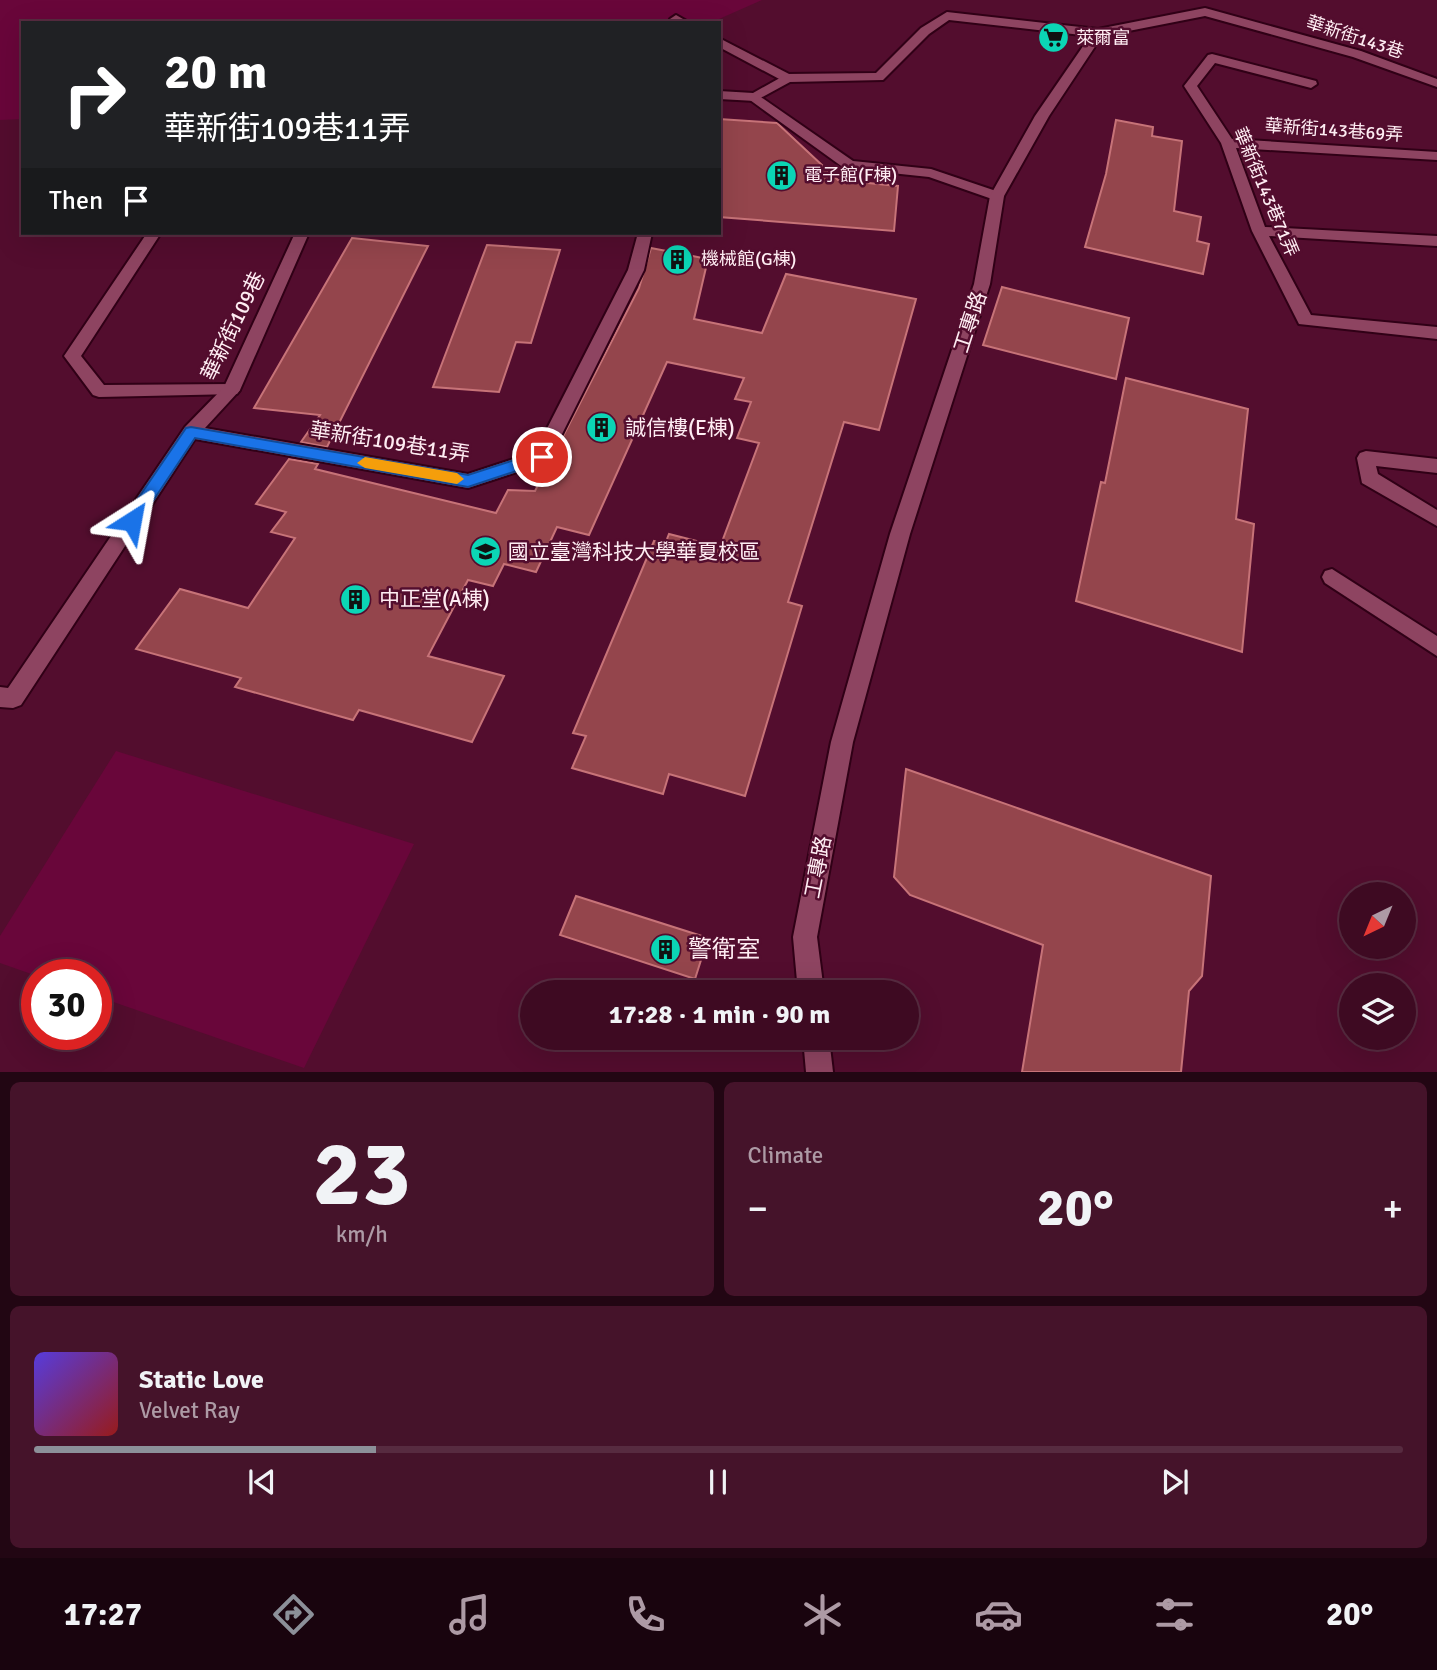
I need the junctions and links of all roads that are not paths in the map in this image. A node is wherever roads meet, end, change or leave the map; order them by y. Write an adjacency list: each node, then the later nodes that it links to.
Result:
1 (1098, 33): 3 (street); 4 (street, 華新街143巷); 10 (street, 工專路)
2 (721, 43): 3 (street)
3 (787, 78): 7 (street)
4 (1437, 83)
5 (1311, 84): 8 (street, 華新街143巷71弄)
6 (721, 95): 7 (street)
7 (755, 97): 10 (street)
8 (1228, 143): 9 (street, 華新街143巷69弄); 11 (street, 華新街143巷71弄)
9 (1437, 156)
10 (997, 196): 24 (street, 工專路)
11 (1259, 231): 15 (street); 16 (street, 華新街143巷71弄)
12 (153, 235): 17 (street)
13 (301, 235): 17 (street, 華新街109巷)
14 (645, 235): 18 (street, 華新街109巷11弄)
15 (1437, 241)
16 (1437, 333)
17 (231, 390): 18 (street, 華新街109巷)
18 (191, 432): 23 (street, 華新街109巷)
19 (1437, 466): 20 (street)
20 (1437, 519)
21 (1332, 577): 22 (street)
22 (1437, 647)
23 (0, 697)
24 (810, 980)
25 (817, 1050): 26 (street)
26 (820, 1072)

